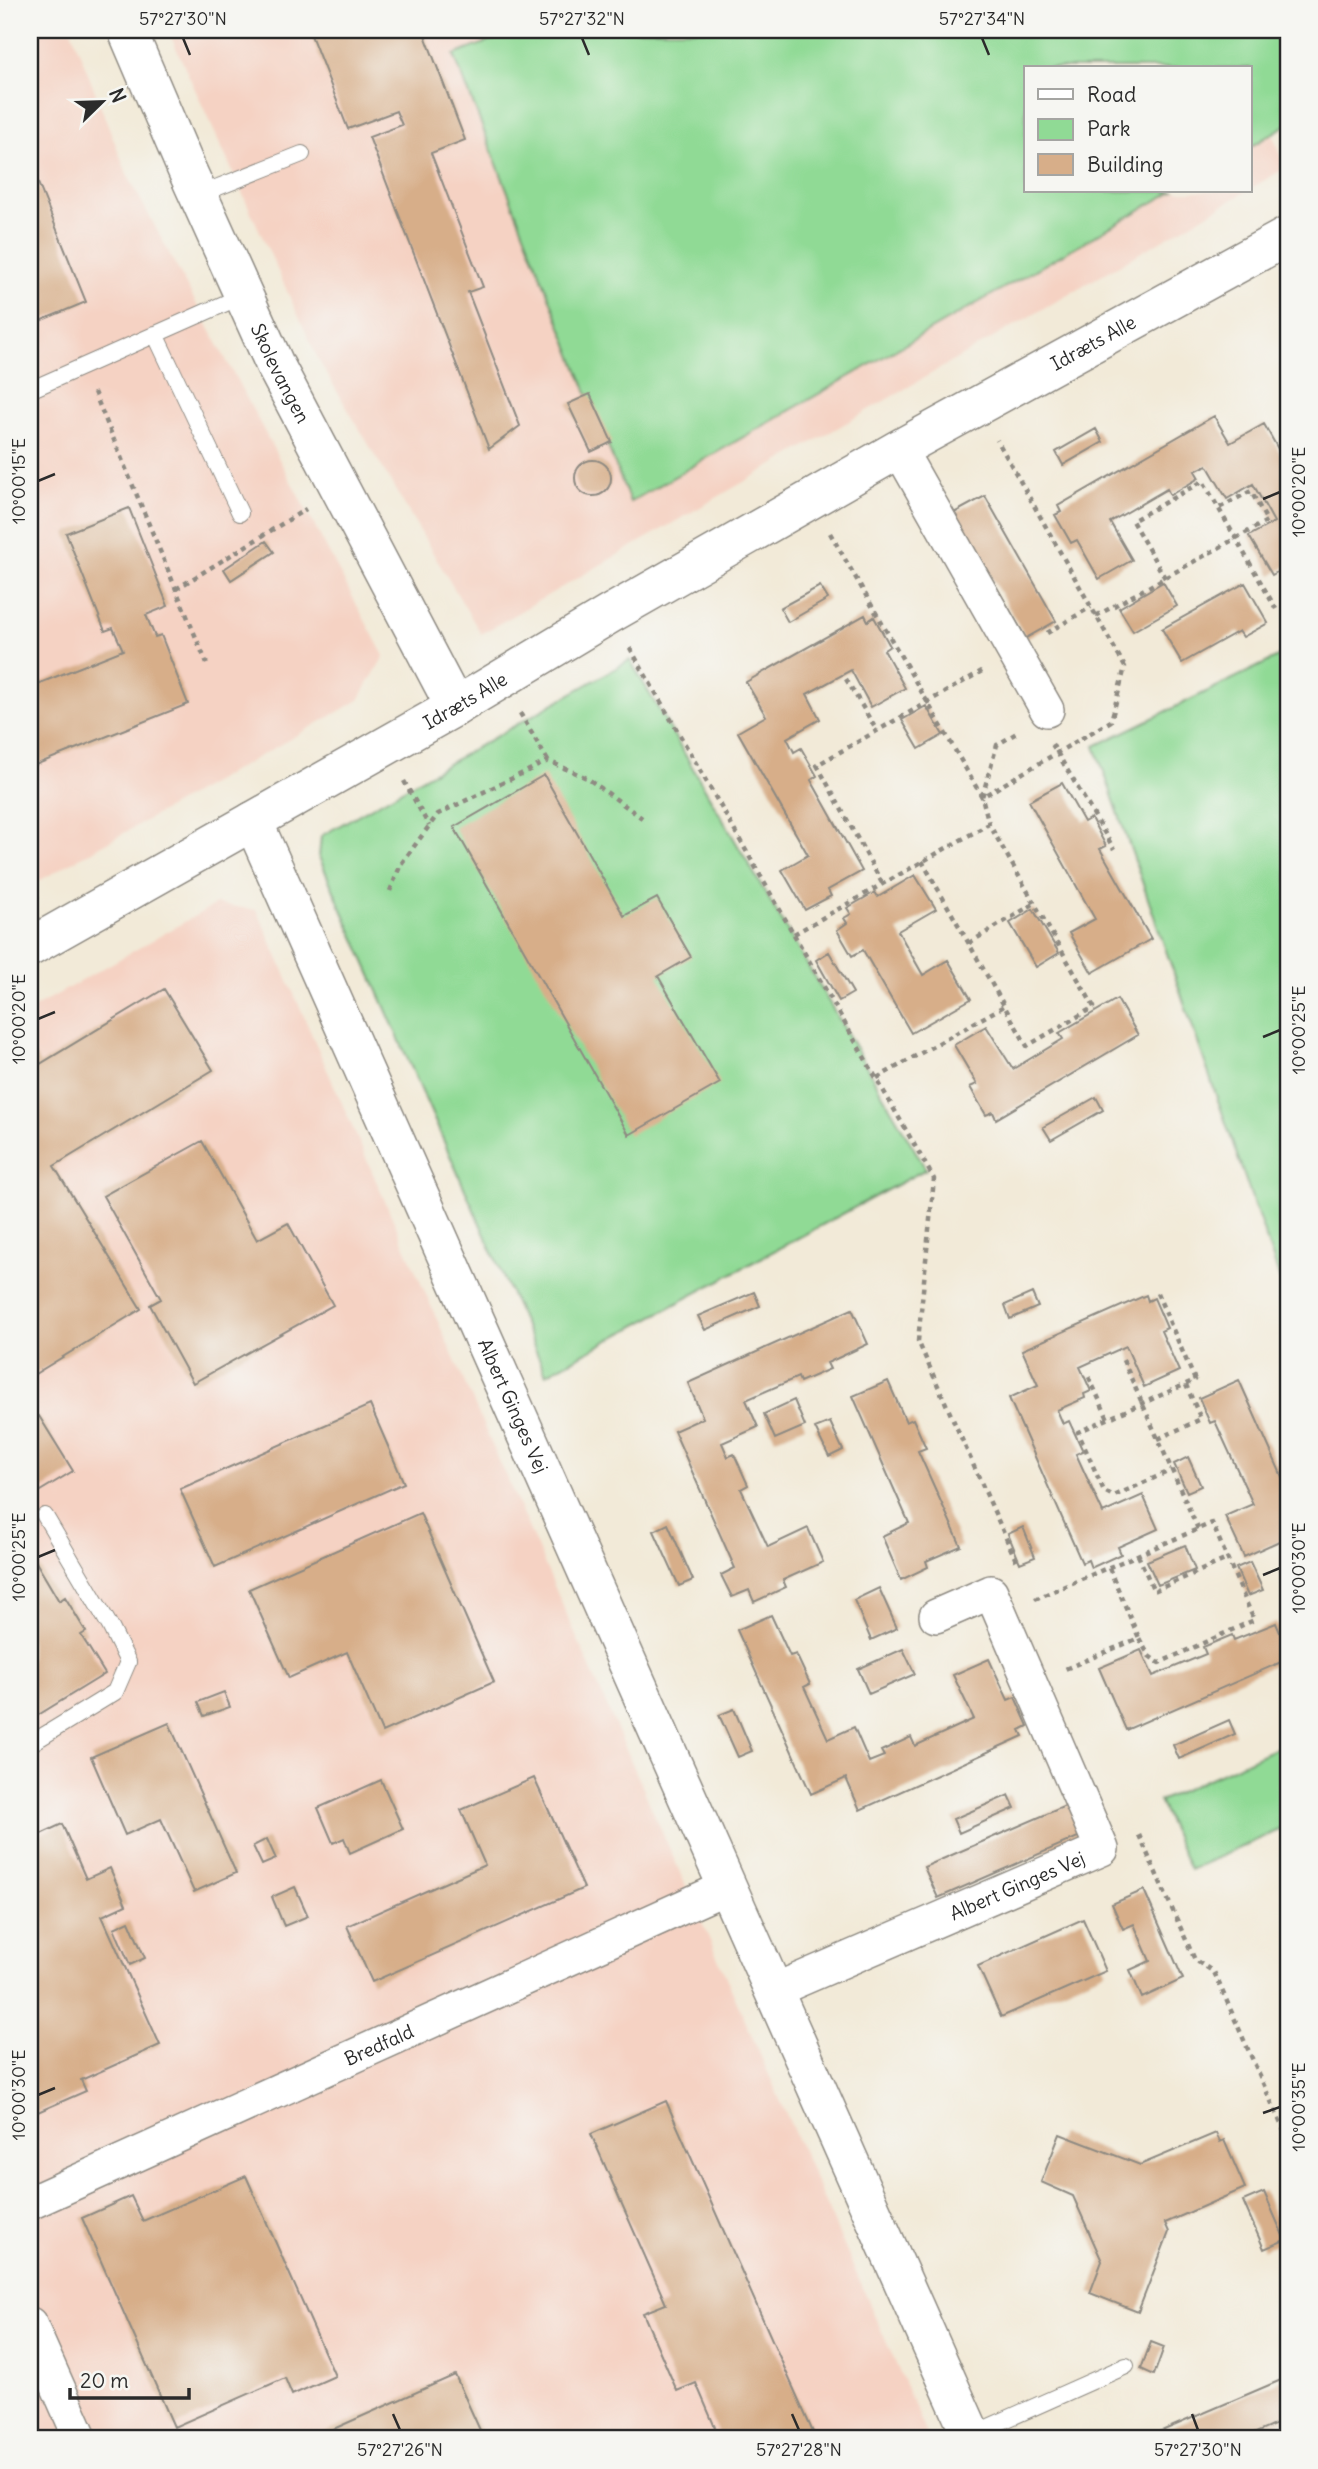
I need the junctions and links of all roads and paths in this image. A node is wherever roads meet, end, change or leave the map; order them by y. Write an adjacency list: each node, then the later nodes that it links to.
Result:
1 (127, 30): 3 (street, Skolevangen)
2 (302, 154): 3 (lane)
3 (198, 195): 5 (street, Skolevangen)
4 (1288, 236): 9 (street, Idræts Alle)
5 (244, 295): 6 (lane); 10 (street, Skolevangen)
6 (155, 334): 7 (lane); 12 (lane)
7 (83, 365): 8 (lane); 15 (path)
8 (30, 390)
9 (899, 449): 18 (street, Idræts Alle); 20 (street)
10 (340, 488): 15 (path); 24 (street, Skolevangen)
11 (1219, 508): 13 (path); 13 (path); 14 (path)
12 (240, 513)
13 (1236, 539): 14 (path); 17 (path)
14 (1165, 578): 19 (path)
15 (176, 589): 21 (path)
16 (1091, 607): 20 (path)
17 (1276, 610)
18 (610, 614): 23 (street, Idræts Alle); 38 (path)
19 (1096, 616)
20 (1014, 652): 25 (street); 26 (path)
21 (207, 664)
22 (846, 679): 26 (path)
23 (501, 680): 24 (street, Idræts Alle); 28 (path)
24 (455, 707): 27 (street, Idræts Alle)
25 (1042, 715): 31 (path); 33 (path)
26 (877, 731): 35 (path)
27 (384, 747): 30 (street, Idræts Alle); 32 (path)
28 (548, 761): 29 (path); 32 (path)
29 (642, 818)
30 (253, 821): 40 (street, Idræts Alle); 67 (street, Albert Ginges Vej)
31 (989, 824): 34 (path); 37 (path)
32 (429, 826): 36 (path)
33 (1114, 849)
34 (922, 861): 35 (path); 39 (path)
35 (882, 883): 38 (path)
36 (390, 891)
37 (1035, 903): 39 (path); 41 (path)
38 (794, 934): 42 (path)
39 (968, 943): 41 (path)
40 (30, 947)
41 (1004, 1006): 42 (path)
42 (877, 1078): 56 (path)
43 (1157, 1293): 46 (path)
44 (1123, 1360): 47 (path)
45 (1089, 1377): 48 (path)
46 (1185, 1385): 47 (path); 49 (path)
47 (1142, 1404): 48 (path); 49 (path)
48 (1108, 1419): 50 (path)
49 (1158, 1439): 50 (path)
50 (1172, 1470): 52 (path)
51 (45, 1516): 65 (lane)
52 (1198, 1529): 53 (path); 54 (path)
53 (1138, 1555): 54 (path); 55 (path)
54 (1227, 1559): 61 (path)
55 (1109, 1568): 58 (path); 61 (path)
56 (1023, 1575)
57 (1028, 1588): 58 (path)
58 (1034, 1600): 59 (path)
59 (1039, 1612)
60 (936, 1616): 68 (street, Albert Ginges Vej)
61 (1139, 1638): 63 (path)
62 (1060, 1658): 63 (path)
63 (1065, 1669): 64 (path)
64 (1070, 1682)
65 (30, 1744)
66 (1138, 1833): 69 (path)
67 (727, 1887): 68 (street, Albert Ginges Vej); 70 (street, Bredfald)
68 (773, 1991): 73 (street, Albert Ginges Vej)
69 (1288, 2140)
70 (30, 2203)
71 (30, 2324): 74 (street)
72 (1126, 2366): 73 (lane)
73 (972, 2437)
74 (81, 2439)
75 (1271, 2439): 76 (path)
76 (1286, 2439)

